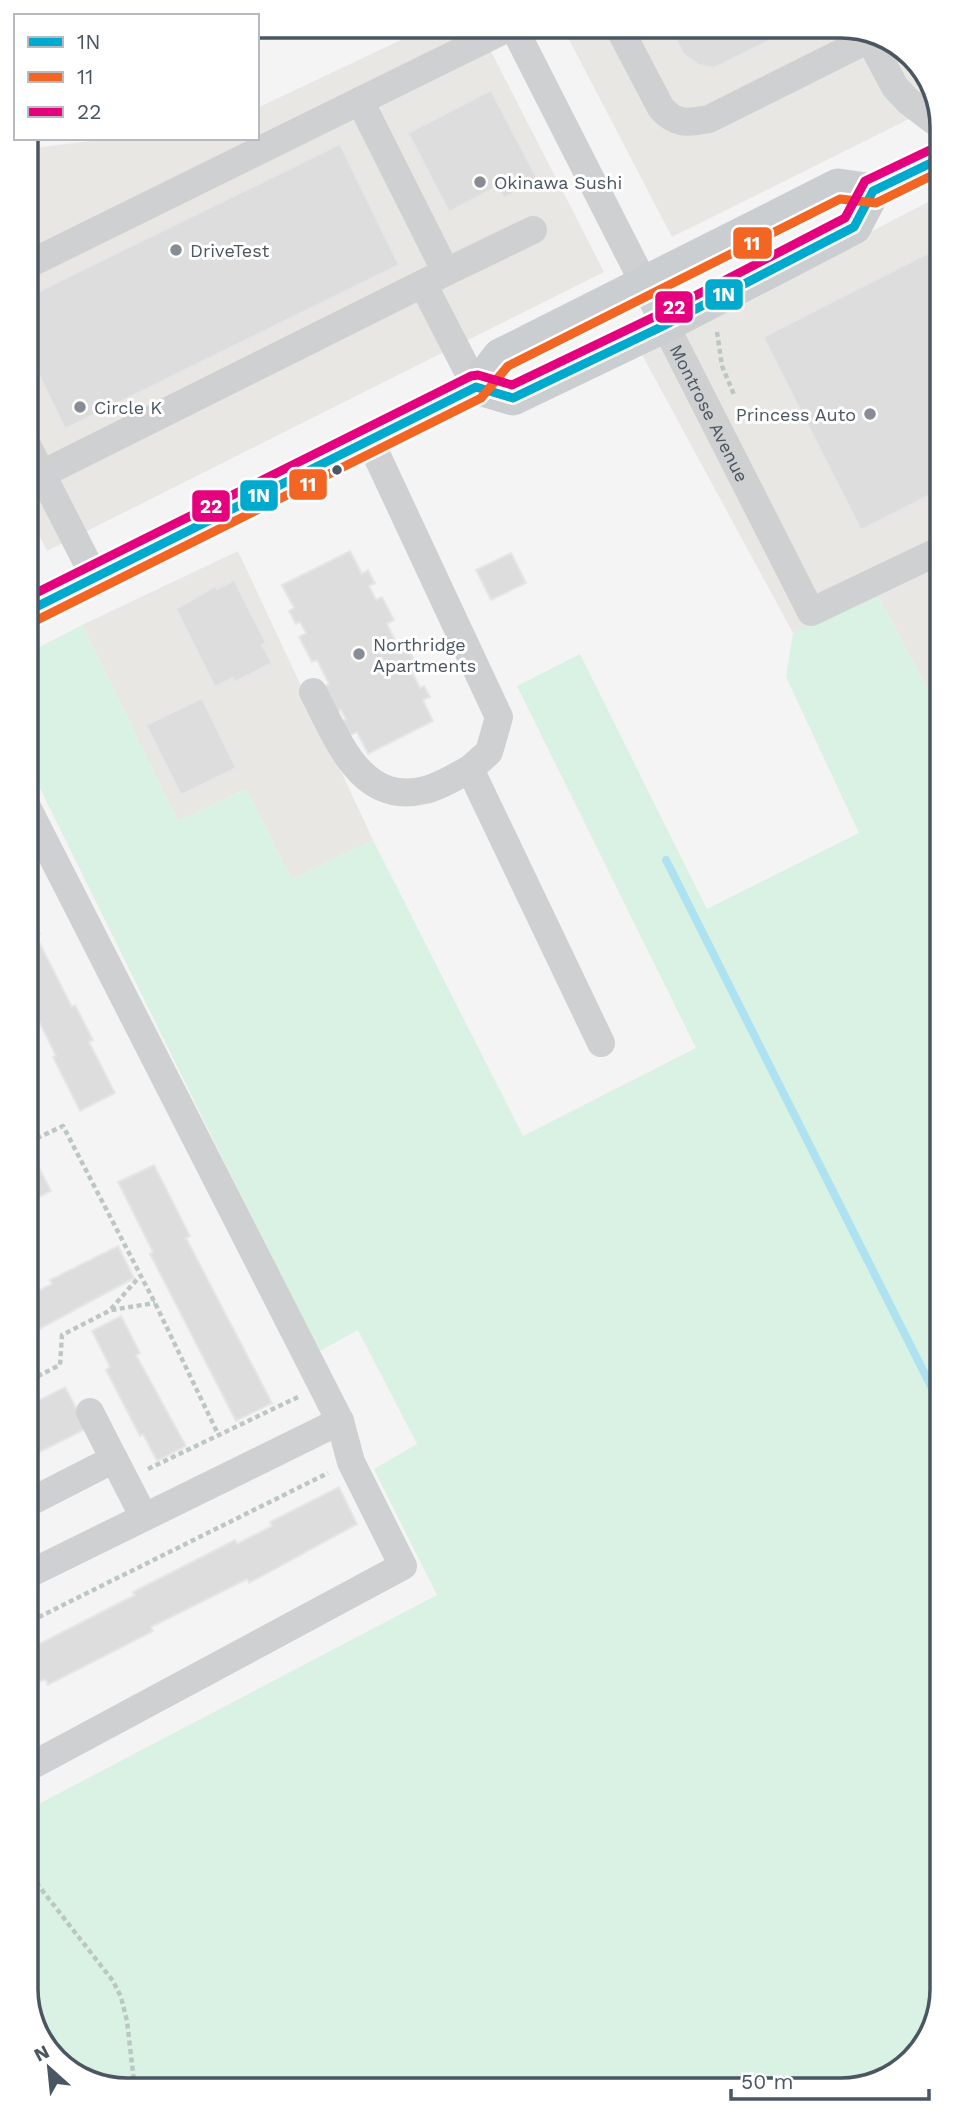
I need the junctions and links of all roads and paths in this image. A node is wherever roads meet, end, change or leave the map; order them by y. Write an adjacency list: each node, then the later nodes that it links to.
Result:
1 (488, 38): 6 (street)
2 (519, 39): 13 (street, Montrose Avenue)
3 (625, 39): 4 (street)
4 (860, 41)
5 (874, 45): 7 (street)
6 (360, 101): 11 (street); 12 (street)
7 (929, 118)
8 (930, 163): 9 (main road)
9 (873, 191): 13 (main road); 14 (main road)
10 (533, 230): 12 (street)
11 (39, 259)
12 (434, 278): 16 (street); 20 (street)
13 (641, 284): 15 (street, Montrose Avenue); 16 (main road)
14 (708, 303): 15 (main road); 17 (path)
15 (663, 326): 16 (main road); 21 (street, Montrose Avenue)
16 (476, 387): 18 (main road)
17 (738, 404)
18 (370, 440): 22 (main road); 25 (street)
19 (39, 468): 20 (street)
20 (42, 474): 22 (street)
21 (930, 555)
22 (95, 578): 23 (main road)
23 (39, 606)
24 (313, 692): 25 (street)
25 (470, 769): 27 (street)
26 (39, 830): 33 (street)
27 (601, 1043)
28 (38, 1138): 29 (path)
29 (141, 1276): 30 (path); 31 (path)
30 (155, 1303): 31 (path); 36 (path)
31 (111, 1310): 32 (path)
32 (38, 1376)
33 (323, 1385): 35 (street); 36 (path)
34 (90, 1412): 38 (street)
35 (340, 1422): 37 (street); 40 (street)
36 (218, 1434): 38 (path)
37 (351, 1462): 42 (path); 43 (street)
38 (120, 1469): 39 (street); 40 (street)
39 (38, 1499)
40 (144, 1517): 41 (street)
41 (38, 1569)
42 (38, 1616)
43 (38, 1762)
44 (38, 1885): 45 (path)
45 (133, 2078)

